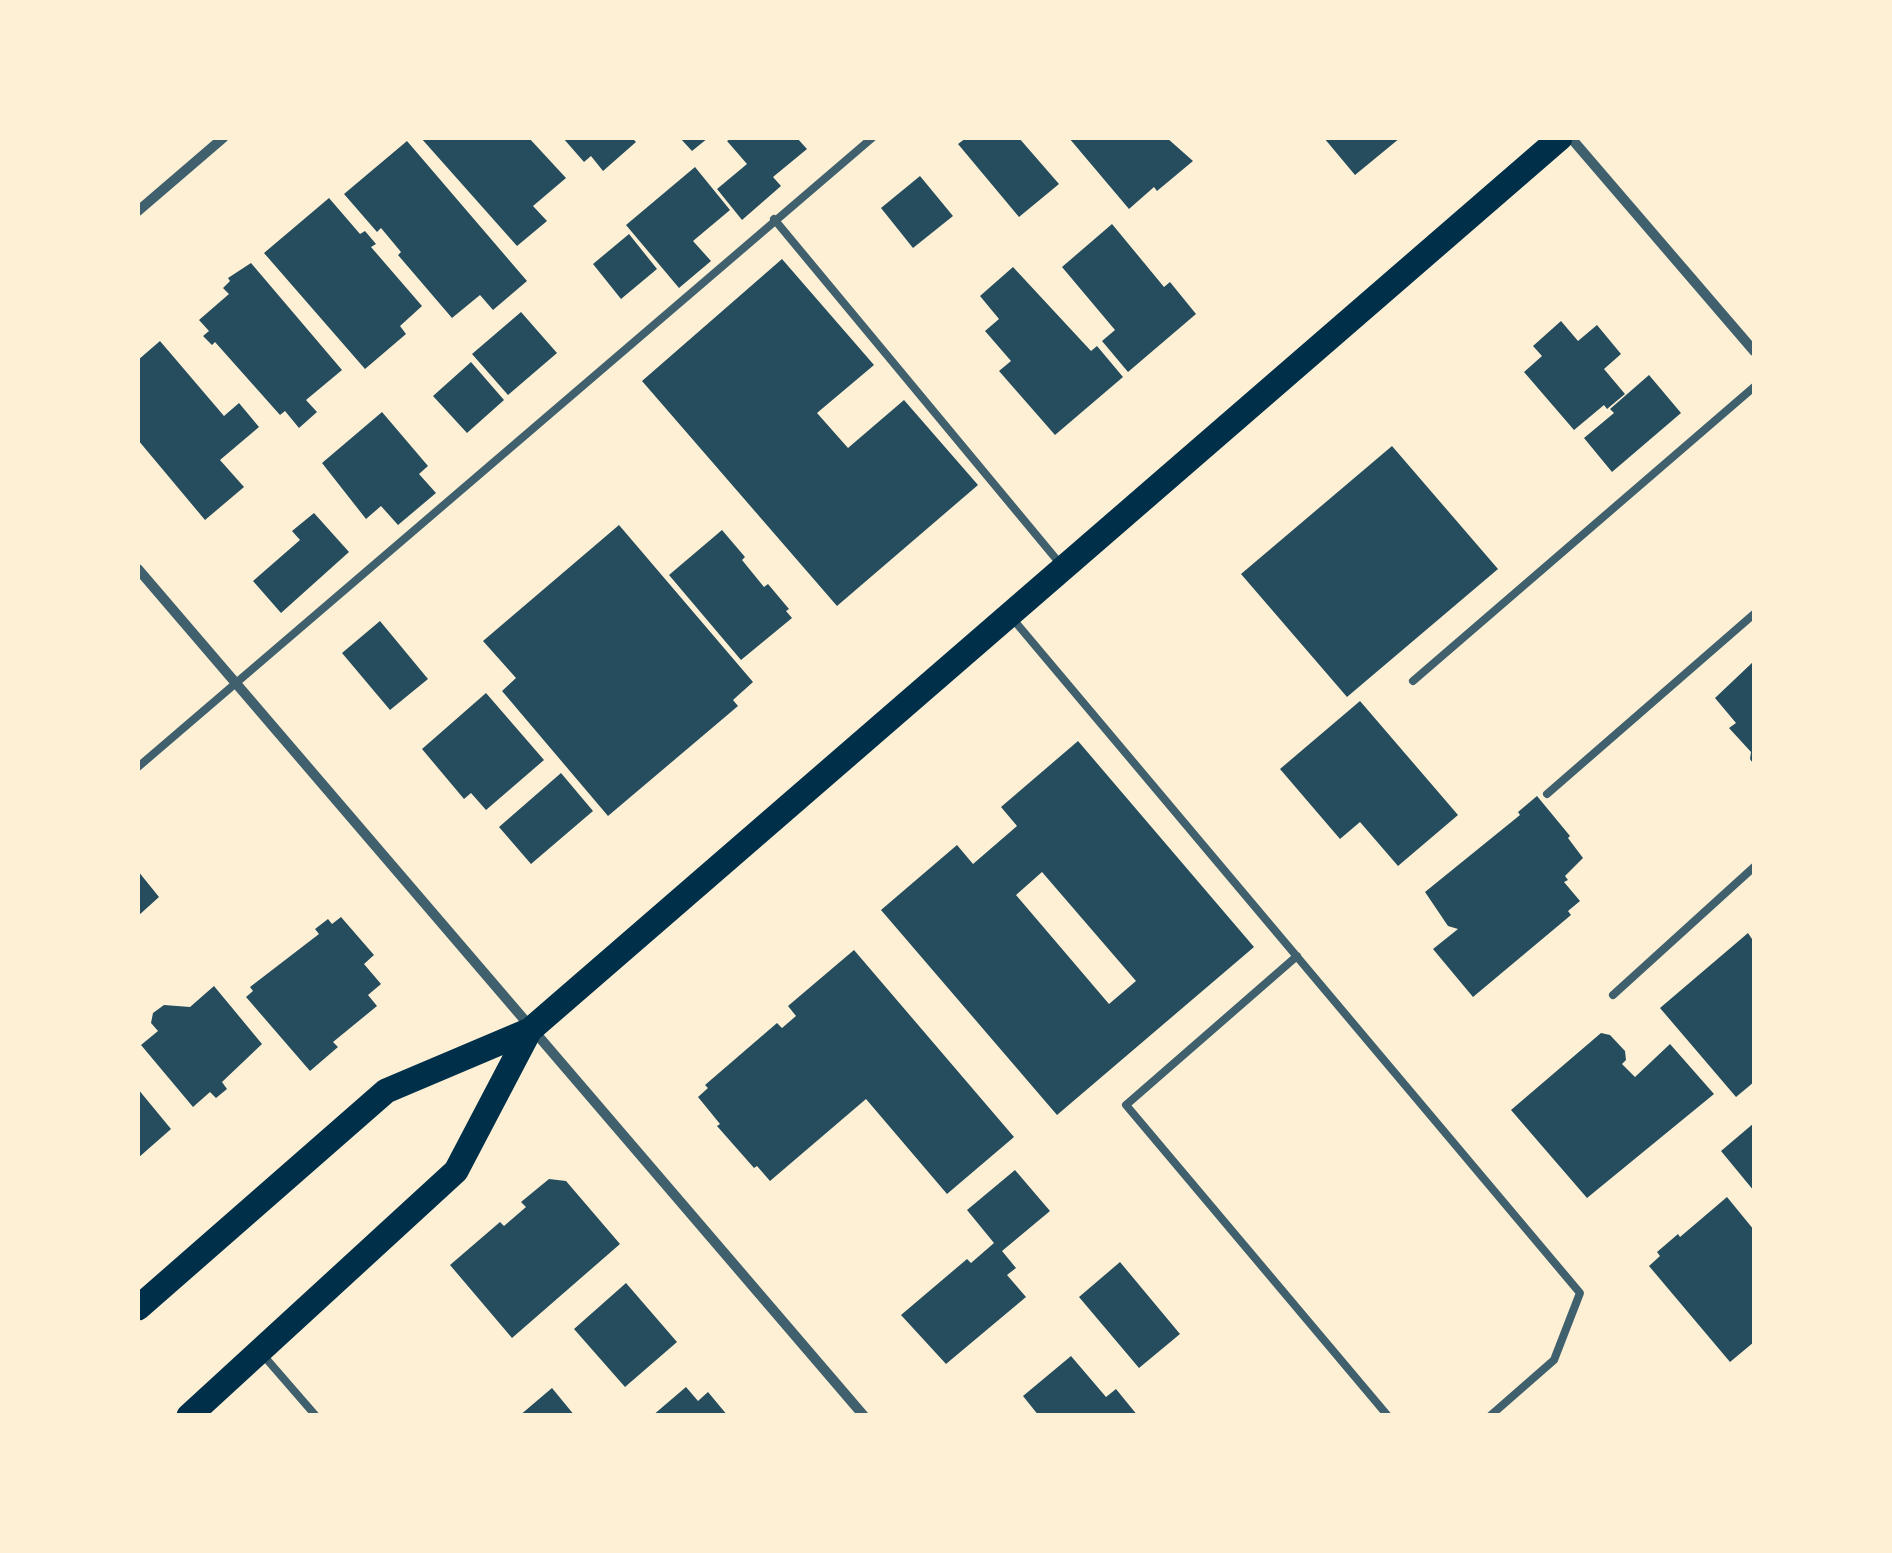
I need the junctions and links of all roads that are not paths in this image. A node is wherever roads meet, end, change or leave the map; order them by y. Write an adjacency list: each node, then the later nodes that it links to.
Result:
1 (223, 138): 5 (street)
2 (872, 138): 6 (lane)
3 (1560, 138): 9 (main road)
4 (1571, 138): 7 (street)
5 (138, 211)
6 (774, 220): 9 (lane); 14 (lane)
7 (1754, 351)
8 (1754, 387): 13 (lane)
9 (1064, 568): 11 (main road)
10 (138, 570): 14 (street)
11 (1010, 614): 18 (lane); 20 (main road)
12 (1754, 614): 16 (lane)
13 (1413, 681)
14 (235, 684): 15 (lane); 20 (street)
15 (138, 767)
16 (1547, 794)
17 (1754, 868): 19 (lane)
18 (1298, 956): 26 (lane); 27 (lane)
19 (1613, 995)
20 (530, 1030): 21 (main road); 22 (main road); 25 (street)
21 (138, 1308)
22 (259, 1351): 23 (main road); 24 (lane)
23 (189, 1416)
24 (316, 1416)
25 (864, 1416)
26 (1388, 1416)
27 (1490, 1416)

